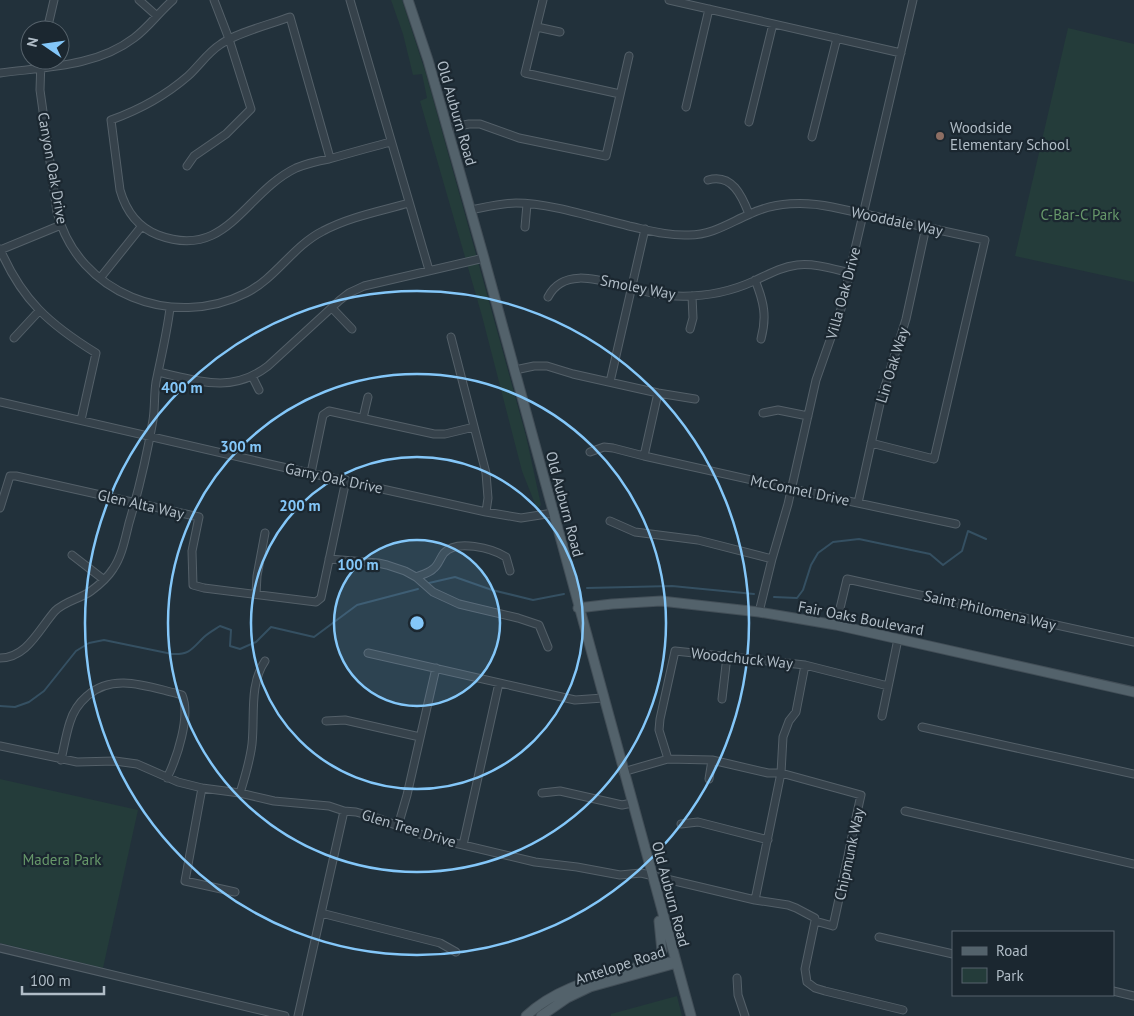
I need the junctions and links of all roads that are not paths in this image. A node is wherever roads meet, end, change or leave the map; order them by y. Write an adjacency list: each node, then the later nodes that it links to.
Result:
1 (54, 0): 12 (street)
2 (139, 0): 11 (street)
3 (172, 0): 11 (street)
4 (214, 0): 17 (street)
5 (350, 0): 29 (street)
6 (408, 0): 27 (main road, Old Auburn Road)
7 (543, 0): 14 (street)
8 (669, 0): 10 (street)
9 (913, 0): 18 (street, Villa Oak Drive)
10 (709, 9): 13 (street); 25 (street)
11 (157, 16): 20 (street)
12 (49, 20)
13 (773, 24): 16 (street); 26 (street)
14 (537, 27): 15 (street); 24 (street)
15 (560, 32)
16 (836, 38): 18 (street); 28 (street)
17 (229, 39): 30 (street); 31 (street); 40 (street)
18 (901, 54): 36 (street, Villa Oak Drive)
19 (629, 56): 24 (street)
20 (70, 63)
21 (20, 68): 23 (street)
22 (40, 70): 38 (street, Canyon Oak Drive)
23 (0, 73)
24 (620, 94): 27 (street)
25 (686, 107)
26 (749, 122)
27 (447, 128): 35 (main road, Old Auburn Road)
28 (812, 137)
29 (392, 142): 30 (street); 33 (street)
30 (330, 158): 40 (street)
31 (187, 166)
32 (708, 180): 37 (street)
33 (410, 203): 45 (street); 52 (street, Canyon Oak Drive)
34 (527, 204): 35 (street, Wooddale Way); 39 (street); 42 (street, Wooddale Way)
35 (471, 210): 44 (main road, Old Auburn Road)
36 (863, 213): 37 (street, Wooddale Way); 41 (street, Wooddale Way); 46 (street, Villa Oak Drive)
37 (749, 214): 42 (street, Wooddale Way)
38 (61, 226): 43 (street); 47 (street, Canyon Oak Drive)
39 (525, 226)
40 (141, 227): 47 (street)
41 (926, 227): 75 (street, Lin Oak Way); 75 (street, Wooddale Way)
42 (644, 229): 49 (street)
43 (0, 250): 54 (street)
44 (484, 258): 45 (street); 60 (main road, Old Auburn Road)
45 (429, 270): 53 (street)
46 (850, 273): 48 (street, Smoley Way); 70 (street, Villa Oak Drive)
47 (101, 278): 52 (street, Canyon Oak Drive)
48 (755, 280): 50 (street, Smoley Way); 59 (street)
49 (631, 289): 50 (street, Smoley Way); 51 (street, Smoley Way); 63 (street)
50 (692, 296): 55 (street)
51 (548, 297)
52 (170, 308): 61 (street)
53 (332, 308): 56 (street); 62 (street)
54 (39, 311): 58 (street); 72 (street)
55 (690, 329)
56 (352, 330)
57 (451, 337): 73 (street)
58 (14, 338)
59 (761, 339)
60 (515, 370): 63 (street); 85 (main road, Old Auburn Road)
61 (158, 372): 62 (street); 74 (street)
62 (252, 376): 64 (street)
63 (610, 382): 65 (street)
64 (259, 390)
65 (658, 393): 67 (street); 77 (street)
66 (368, 397): 71 (street)
67 (695, 399)
68 (0, 402): 72 (street, Garry Oak Drive)
69 (763, 413): 70 (street)
70 (808, 416): 80 (street, Villa Oak Drive)
71 (363, 418): 73 (street); 78 (street)
72 (81, 420): 74 (street, Garry Oak Drive)
73 (474, 428): 84 (street)
74 (150, 437): 78 (street, Garry Oak Drive); 82 (street)
75 (871, 443): 81 (street, Lin Oak Way)
76 (590, 452): 77 (street, McConnel Drive)
77 (644, 456): 80 (street, McConnel Drive)
78 (311, 473): 79 (street, Garry Oak Drive)
79 (346, 480): 84 (street, Garry Oak Drive); 90 (street)
80 (792, 489): 81 (street, McConnel Drive); 91 (street, Villa Oak Drive)
81 (858, 502): 87 (street, McConnel Drive)
82 (135, 503): 83 (street, Glen Alta Way); 94 (street); 95 (street, Glen Alta Way)
83 (0, 508)
84 (486, 512): 85 (street, Garry Oak Drive)
85 (553, 512): 96 (main road, Old Auburn Road)
86 (610, 521): 91 (street)
87 (956, 524)
88 (265, 533): 95 (street)
89 (72, 555): 94 (street)
90 (329, 559): 93 (street); 95 (street, Glen Alta Way)
91 (772, 559): 97 (street, Villa Oak Drive)
92 (510, 571): 93 (street)
93 (416, 577): 101 (street)
94 (104, 579): 104 (street)
95 (256, 594)
96 (578, 608): 97 (main road, Fair Oaks Boulevard); 111 (main road, Old Auburn Road)
97 (759, 612): 98 (main road, Fair Oaks Boulevard)
98 (836, 625): 99 (main road, Fair Oaks Boulevard); 100 (street, Saint Philomena Way)
99 (898, 639): 109 (street); 110 (main road, Fair Oaks Boulevard)
100 (1134, 642)
101 (548, 647)
102 (368, 653): 107 (street)
103 (727, 656): 106 (street, Woodchuck Way); 112 (street); 118 (street, Woodchuck Way)
104 (0, 658)
105 (265, 661): 127 (street)
106 (805, 665): 109 (street, Woodchuck Way); 122 (street)
107 (436, 668): 108 (street); 116 (street)
108 (499, 682): 111 (street); 135 (street)
109 (888, 686): 113 (street)
110 (1134, 692)
111 (603, 698): 121 (main road, Old Auburn Road)
112 (722, 699)
113 (882, 716)
114 (326, 721): 116 (street)
115 (922, 727): 123 (street)
116 (420, 737): 133 (street)
117 (0, 746): 119 (street, Glen Tree Drive)
118 (668, 759): 120 (street, Chipmunk Way); 121 (street, Chipmunk Way)
119 (62, 760): 124 (street, Glen Tree Drive); 124 (street)
120 (712, 760): 122 (street, Chipmunk Way); 125 (street)
121 (623, 772): 129 (main road, Old Auburn Road)
122 (781, 773): 134 (street); 142 (street, Chipmunk Way)
123 (1134, 774)
124 (167, 778): 126 (street, Glen Tree Drive)
125 (709, 779)
126 (202, 788): 127 (street, Glen Tree Drive); 138 (street)
127 (240, 793): 130 (street, Glen Tree Drive)
128 (542, 793): 129 (street)
129 (632, 803): 137 (main road, Old Auburn Road)
130 (344, 811): 133 (street, Glen Tree Drive); 141 (street)
131 (905, 811): 136 (street)
132 (681, 824): 134 (street)
133 (398, 826): 135 (street, Glen Tree Drive)
134 (768, 840): 139 (street)
135 (462, 845): 137 (street, Glen Tree Drive)
136 (1134, 864)
137 (652, 876): 139 (street, Glen Tree Drive); 140 (main road, Old Auburn Road)
138 (235, 892)
139 (755, 900): 142 (street, Glen Tree Drive)
140 (660, 907): 147 (main road); 148 (main road, Old Auburn Road)
141 (321, 913): 145 (street); 154 (street)
142 (815, 921): 152 (street)
143 (879, 937): 146 (street)
144 (0, 948): 153 (street)
145 (456, 952)
146 (952, 954)
147 (654, 962): 148 (main road, Antelope Road); 155 (main road, Antelope Road)
148 (676, 962): 156 (main road, Antelope Road); 157 (main road, Old Auburn Road)
149 (737, 978): 158 (street)
150 (1114, 991): 151 (street)
151 (1134, 996)
152 (903, 1010)
153 (285, 1016)
154 (298, 1016)
155 (526, 1016)
156 (540, 1016)
157 (691, 1016)
158 (745, 1016)

